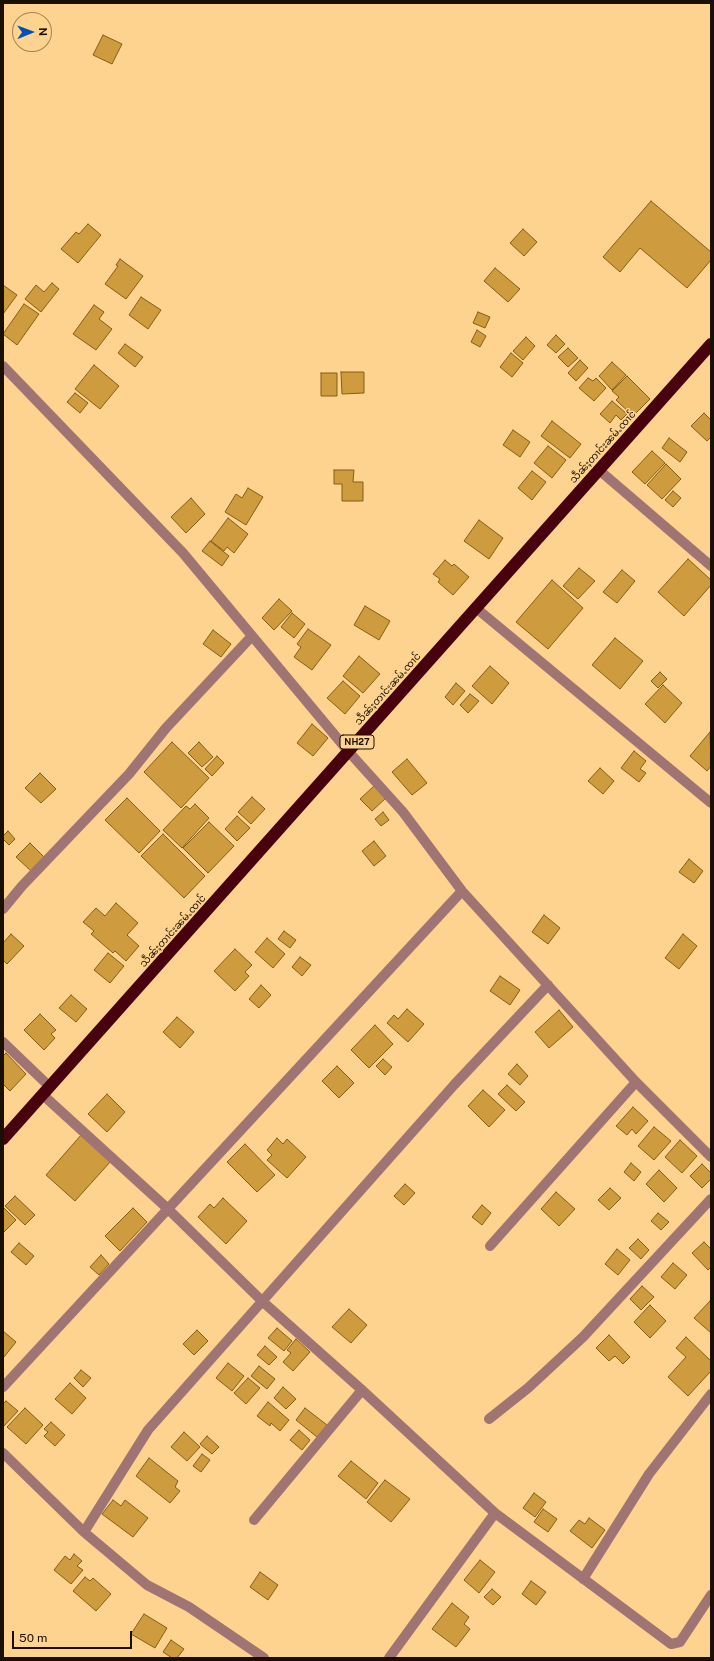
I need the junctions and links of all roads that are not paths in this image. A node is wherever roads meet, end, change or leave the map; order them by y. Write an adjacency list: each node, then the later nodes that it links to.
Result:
1 (711, 344): 3 (highway, သဵၼ်ႈတၢင်းၼမ်ႉၸၢင် / NH27)
2 (3, 366): 6 (street)
3 (599, 470): 4 (street); 5 (highway, သဵၼ်ႈတၢင်းၼမ်ႉၸၢင် / NH27)
4 (711, 566)
5 (476, 608): 7 (highway, သဵၼ်ႈတၢင်းၼမ်ႉၸၢင် / NH27); 8 (street)
6 (252, 636): 7 (street); 10 (street)
7 (348, 751): 9 (street); 14 (highway, သဵၼ်ႈတၢင်းၼမ်ႉၸၢင် / NH27)
8 (710, 801)
9 (462, 891): 11 (street); 18 (street)
10 (3, 909)
11 (548, 985): 13 (street); 20 (street)
12 (3, 1042): 14 (street)
13 (636, 1082): 16 (street); 19 (street)
14 (46, 1091): 15 (highway, သဵၼ်ႈတၢင်းၼမ်ႉၸၢင် / NH27); 18 (street)
15 (3, 1139)
16 (711, 1157)
17 (711, 1199): 24 (street)
18 (167, 1208): 20 (street); 21 (street)
19 (490, 1246)
20 (262, 1300): 22 (street); 28 (street)
21 (3, 1387)
22 (362, 1390): 26 (street); 27 (street)
23 (711, 1394): 29 (street)
24 (489, 1419)
25 (3, 1453): 28 (street)
26 (495, 1513): 29 (street); 32 (street)
27 (254, 1520)
28 (84, 1532): 31 (street)
29 (583, 1578): 30 (street)
30 (711, 1595)
31 (264, 1658)
32 (388, 1658)

